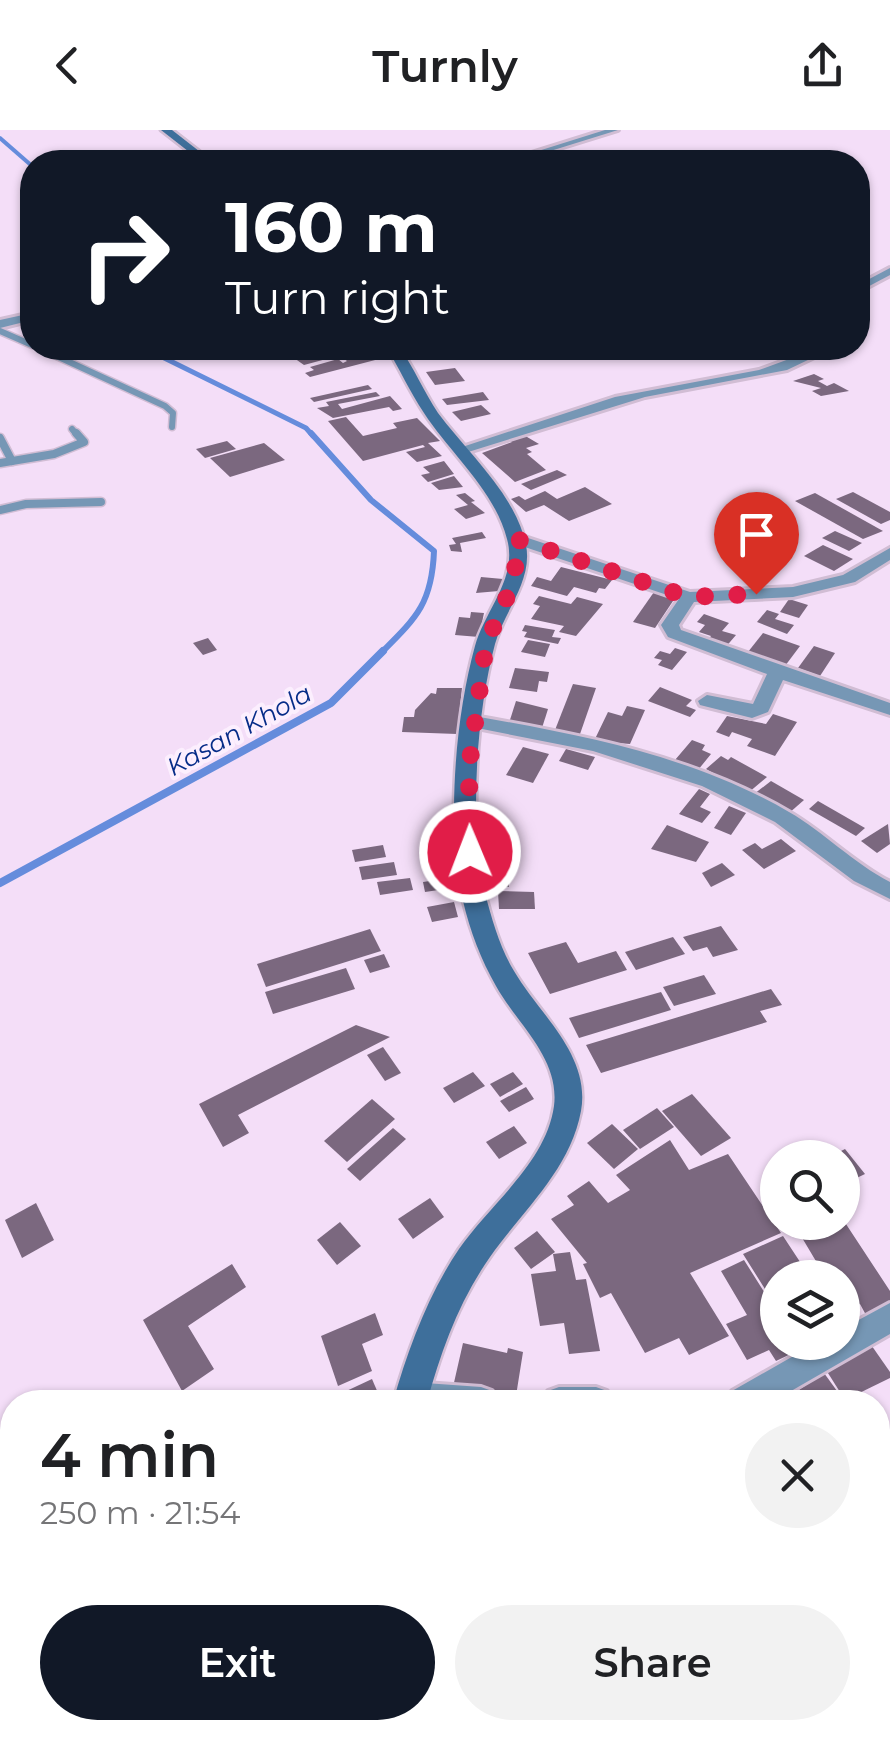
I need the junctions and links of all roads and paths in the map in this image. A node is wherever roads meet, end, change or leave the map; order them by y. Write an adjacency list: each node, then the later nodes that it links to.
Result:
1 (166, 130): 3 (main road)
2 (614, 130): 4 (street)
3 (192, 150)
4 (547, 150)
5 (66, 360): 8 (lane)
6 (400, 360): 11 (main road)
7 (805, 360): 11 (street)
8 (172, 427)
9 (72, 429): 12 (lane)
10 (0, 438): 12 (lane)
11 (460, 450): 16 (main road)
12 (12, 461): 13 (lane)
13 (0, 463)
14 (101, 502): 15 (lane)
15 (0, 510)
16 (516, 539): 18 (street); 22 (main road)
17 (890, 553): 18 (street)
18 (688, 597): 19 (street)
19 (777, 672): 20 (street); 21 (street)
20 (707, 702)
21 (890, 709)
22 (474, 722): 23 (street); 25 (main road)
23 (890, 891)
24 (890, 1318): 26 (street)
25 (413, 1390)
26 (764, 1390)

